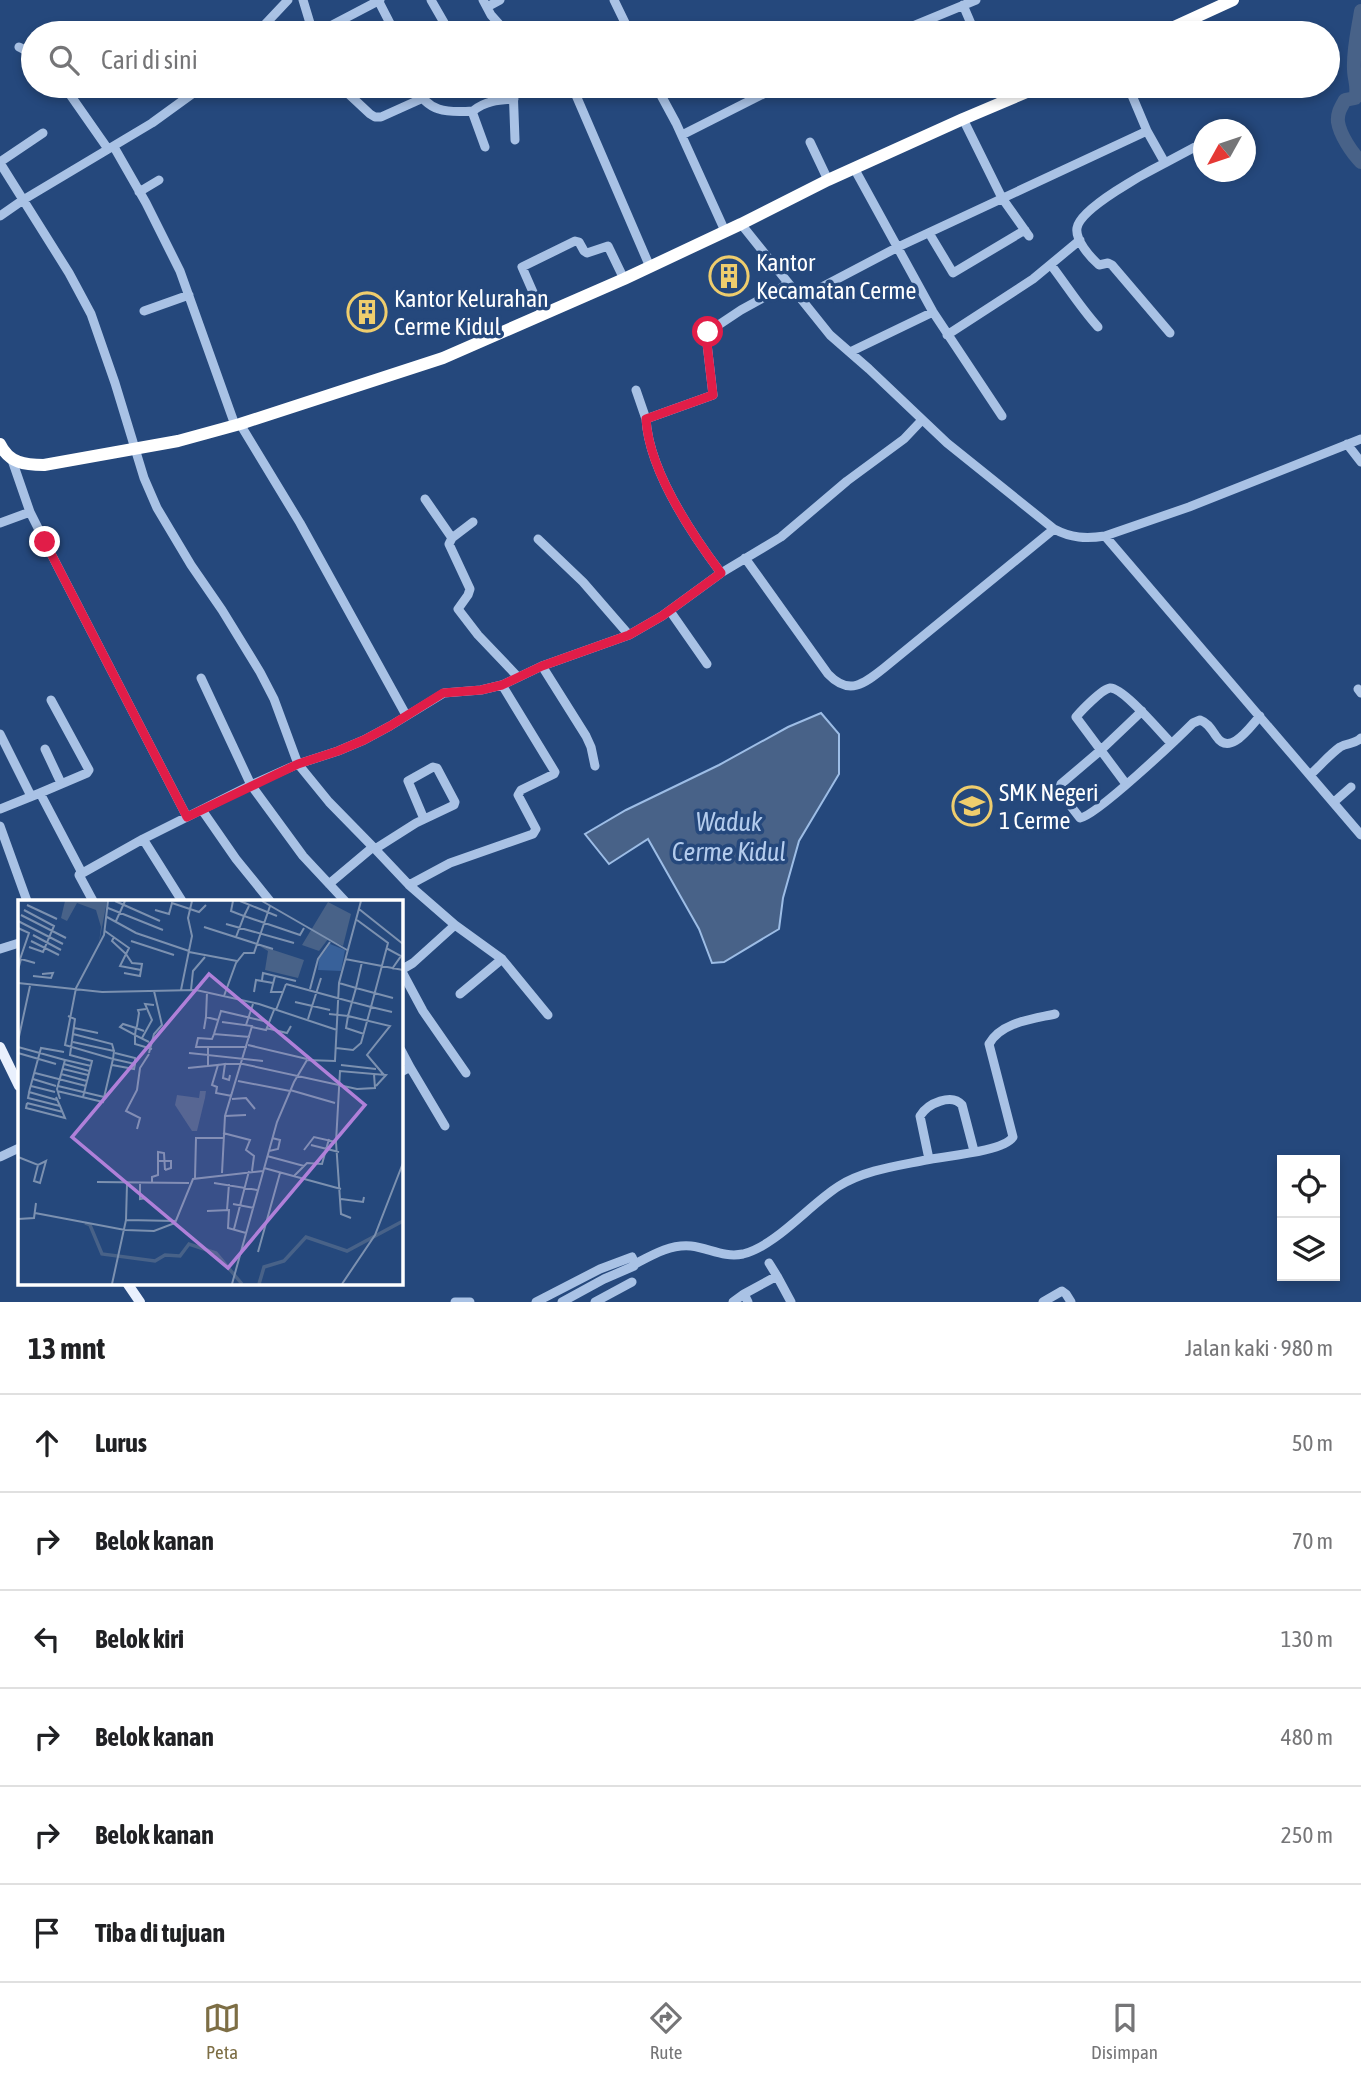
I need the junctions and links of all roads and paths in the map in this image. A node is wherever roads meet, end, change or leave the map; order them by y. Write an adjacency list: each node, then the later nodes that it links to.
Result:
1 (288, 0): 11 (street)
2 (303, 0): 12 (street)
3 (379, 0): 13 (street); 14 (street)
4 (431, 0): 15 (street)
5 (500, 0): 9 (street)
6 (614, 0): 17 (street)
7 (976, 0): 10 (street)
8 (1233, 0): 20 (highway)
9 (485, 3): 16 (street)
10 (964, 5): 18 (street); 19 (street)
11 (268, 21)
12 (311, 21)
13 (338, 21)
14 (389, 21)
15 (443, 21)
16 (495, 21)
17 (624, 21)
18 (925, 21)
19 (970, 21)
20 (1187, 21)
21 (73, 98): 41 (street)
22 (187, 98): 41 (street)
23 (353, 98): 30 (street)
24 (577, 98): 58 (street)
25 (662, 98): 37 (street)
26 (755, 98): 37 (street)
27 (1001, 98): 32 (street)
28 (1012, 98): 32 (highway)
29 (1133, 98): 35 (street)
30 (421, 99): 33 (street)
31 (513, 99): 33 (street); 38 (street)
32 (1003, 102): 34 (highway)
33 (473, 111): 40 (street)
34 (963, 118): 45 (highway); 49 (street)
35 (1147, 131): 44 (street); 49 (street)
36 (43, 133): 43 (street)
37 (681, 135): 53 (street)
38 (515, 140)
39 (810, 142): 47 (street)
40 (485, 147)
41 (111, 148): 48 (street); 50 (street)
42 (1193, 148): 44 (street)
43 (0, 163): 50 (street)
44 (1165, 163): 55 (street)
45 (854, 168): 47 (highway); 56 (street)
46 (159, 180): 48 (street)
47 (828, 180): 52 (highway)
48 (139, 191): 61 (street)
49 (1002, 198): 54 (street); 54 (street)
50 (23, 200): 51 (street); 78 (street)
51 (0, 216)
52 (741, 224): 53 (highway); 60 (street)
53 (725, 231): 58 (highway)
54 (929, 233): 56 (street)
55 (1080, 240): 57 (street); 67 (street)
56 (898, 247): 62 (street); 64 (street)
57 (1051, 265): 66 (street); 68 (street)
58 (650, 267): 59 (highway)
59 (624, 279): 65 (highway); 65 (street)
60 (788, 284): 62 (street); 72 (street)
61 (189, 295): 63 (street); 74 (street)
62 (801, 298): 69 (street)
63 (144, 311)
64 (933, 312): 68 (street); 69 (street)
65 (542, 315): 74 (highway)
66 (1098, 327)
67 (1170, 332)
68 (947, 335): 71 (street)
69 (850, 352): 73 (street)
70 (636, 390): 72 (street)
71 (1002, 416)
72 (646, 419): 90 (street)
73 (922, 420): 85 (street); 89 (street)
74 (237, 424): 78 (highway); 100 (street)
75 (1361, 439): 77 (street)
76 (0, 444): 79 (highway)
77 (1347, 444): 80 (street); 86 (street)
78 (135, 450): 79 (highway); 107 (street)
79 (12, 460): 82 (street)
80 (1361, 462)
81 (425, 499): 87 (street)
82 (30, 512): 84 (street); 118 (street)
83 (473, 522): 87 (street)
84 (0, 523)
85 (1054, 529): 86 (street); 89 (street)
86 (1105, 536): 101 (street)
87 (452, 538): 95 (street)
88 (538, 539): 92 (street)
89 (745, 558): 90 (street)
90 (721, 573): 91 (street)
91 (670, 611): 92 (street); 93 (street)
92 (629, 635): 94 (street)
93 (707, 664)
94 (542, 666): 95 (street); 108 (street)
95 (518, 677): 97 (street)
96 (201, 678): 112 (street)
97 (502, 685): 100 (street); 126 (street)
98 (51, 700): 110 (street)
99 (1142, 711): 104 (street); 106 (street); 106 (street)
100 (406, 715): 107 (street)
101 (1260, 716): 104 (street); 109 (street)
102 (0, 734): 114 (street)
103 (1361, 738): 109 (street)
104 (1171, 743): 111 (street)
105 (45, 749): 110 (street)
106 (1101, 750): 111 (street); 111 (street)
107 (298, 764): 112 (street); 123 (street)
108 (595, 766)
109 (1310, 775): 115 (street)
110 (61, 783): 114 (street)
111 (1126, 784)
112 (251, 785): 117 (street); 125 (street)
113 (1351, 787): 115 (street)
114 (36, 794): 116 (street); 124 (street)
115 (1334, 802): 121 (street)
116 (0, 809)
117 (202, 810): 118 (street); 130 (street)
118 (187, 817): 122 (street)
119 (424, 819): 119 (street); 123 (street)
120 (0, 826): 127 (street)
121 (1361, 835)
122 (143, 839): 124 (street); 129 (street)
123 (374, 848): 125 (street); 126 (street)
124 (82, 873): 128 (street)
125 (329, 884): 131 (street)
126 (409, 886): 132 (street)
127 (27, 900)
128 (92, 900)
129 (182, 900)
130 (269, 900)
131 (344, 900)
132 (455, 925): 135 (street); 136 (street)
133 (18, 943): 134 (street)
134 (0, 949)
135 (502, 959): 138 (street); 140 (street)
136 (402, 969)
137 (402, 972): 145 (street)
138 (460, 994)
139 (1055, 1014): 149 (street)
140 (548, 1015)
141 (0, 1047): 146 (main road)
142 (402, 1053): 143 (street)
143 (410, 1066): 144 (street); 147 (street)
144 (402, 1071)
145 (466, 1073)
146 (18, 1084)
147 (445, 1126)
148 (18, 1148): 150 (street)
149 (974, 1151): 151 (street); 151 (street)
150 (0, 1157)
151 (929, 1159): 153 (street)
152 (769, 1263): 155 (street)
153 (635, 1264): 154 (street); 156 (street)
154 (600, 1269): 156 (street); 164 (street)
155 (776, 1276): 160 (street); 168 (street)
156 (604, 1279): 159 (street); 165 (street)
157 (632, 1282): 159 (street)
158 (127, 1284): 161 (main road)
159 (611, 1298): 166 (street)
160 (746, 1298): 167 (street)
161 (135, 1300)
162 (455, 1302): 163 (street)
163 (470, 1302)
164 (536, 1302)
165 (562, 1302)
166 (595, 1302)
167 (733, 1302)
168 (791, 1302)
169 (1042, 1302): 170 (street)
170 (1071, 1302)

